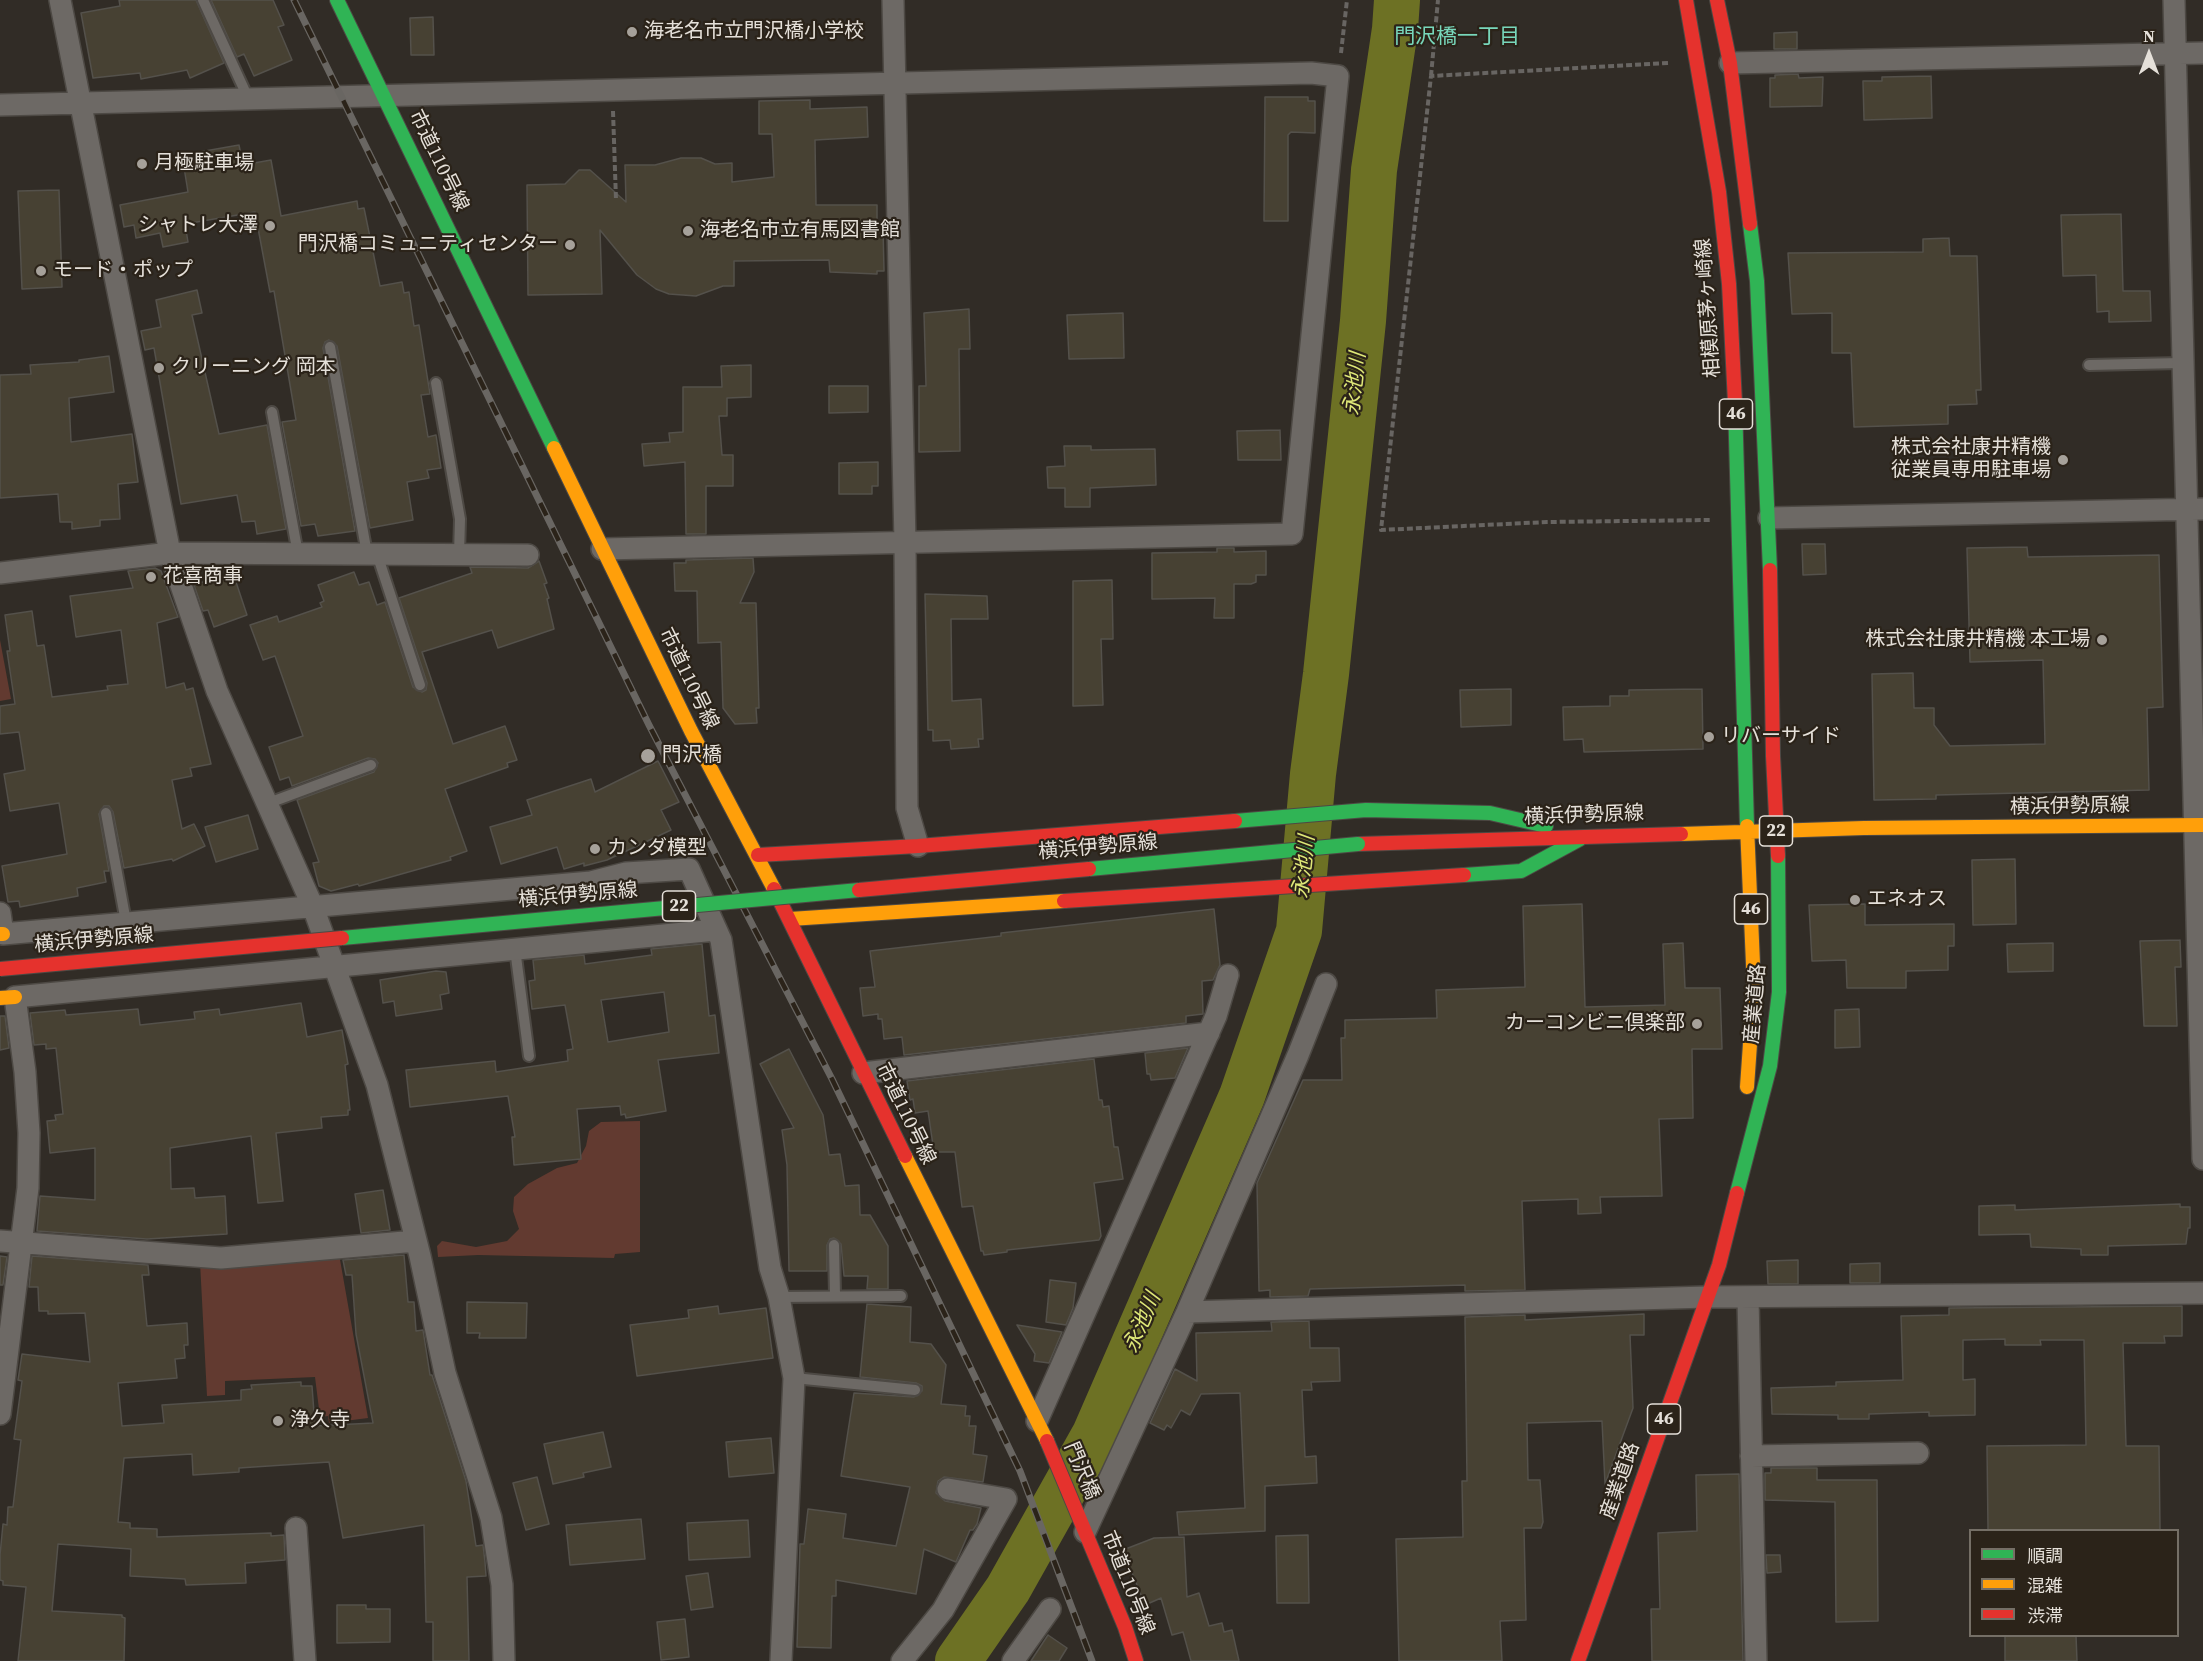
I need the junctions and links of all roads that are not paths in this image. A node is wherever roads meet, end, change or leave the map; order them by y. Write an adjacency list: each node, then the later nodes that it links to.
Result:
1 (60, 0): 14 (street)
2 (203, 0): 13 (lane)
3 (337, 0): 12 (main road, 市道110号線)
4 (893, 0): 11 (street)
5 (1686, 0): 37 (main road, 相模原茅ヶ崎線 / 46)
6 (1717, 0): 10 (main road, 46)
7 (2174, 0): 9 (street)
8 (2203, 53): 9 (street)
9 (2175, 54): 10 (street); 17 (street)
10 (1730, 63): 22 (main road, 46)
11 (895, 82): 12 (street); 23 (street); 23 (street)
12 (386, 97): 13 (street); 24 (main road, 市道110号線)
13 (249, 100): 14 (street)
14 (80, 103): 15 (street); 25 (street)
15 (0, 105)
16 (330, 347): 27 (lane)
17 (2181, 363): 18 (lane); 21 (street)
18 (2089, 365)
19 (436, 383): 28 (lane)
20 (272, 412): 26 (lane)
21 (2194, 509): 22 (street); 35 (street)
22 (1769, 518): 36 (main road, 46)
23 (905, 542): 24 (street); 39 (street)
24 (603, 549): 40 (main road, 市道110号線)
25 (170, 553): 26 (street); 30 (street); 33 (street)
26 (298, 554): 27 (street)
27 (372, 554): 28 (street); 31 (lane)
28 (459, 555): 29 (street)
29 (528, 555)
30 (0, 573)
31 (420, 685)
32 (371, 765): 33 (lane)
33 (266, 804): 42 (street)
34 (106, 813): 44 (lane)
35 (2198, 825): 36 (main road, 横浜伊勢原線 / 22); 56 (street)
36 (1777, 831): 37 (main road, 横浜伊勢原線 / 22); 57 (main road, 産業道路 / 46)
37 (1747, 832): 38 (main road, 横浜伊勢原線 / 22); 57 (main road, 産業道路 / 46)
38 (1586, 835): 39 (main road); 43 (main road); 49 (main road, 横浜伊勢原線 / 22, bridge)
39 (918, 846): 40 (main road)
40 (758, 855): 43 (main road, 市道110号線)
41 (525, 888): 42 (street); 46 (street); 47 (street)
42 (313, 907): 44 (street); 48 (street)
43 (790, 919): 55 (main road, 市道110号線)
44 (126, 922): 45 (street)
45 (1, 927)
46 (716, 930): 47 (street); 65 (street)
47 (524, 948): 48 (street); 54 (lane)
48 (336, 966): 52 (street); 58 (street)
49 (0, 969)
50 (1228, 975): 53 (street)
51 (1326, 984): 68 (street)
52 (7, 998): 60 (street)
53 (1209, 1033): 55 (street); 72 (street)
54 (530, 1056)
55 (863, 1073): 72 (main road, 市道110号線)
56 (2203, 1159)
57 (1742, 1176): 66 (main road, 産業道路 / 46)
58 (416, 1240): 60 (street); 80 (street)
59 (0, 1241): 60 (street)
60 (22, 1243): 71 (street)
61 (834, 1245): 63 (lane)
62 (2203, 1293): 67 (street)
63 (834, 1296): 64 (lane); 65 (lane)
64 (901, 1296)
65 (779, 1297): 69 (street)
66 (1707, 1297): 67 (street); 68 (street); 85 (main road, 産業道路 / 46)
67 (1748, 1298): 74 (street)
68 (1187, 1312): 76 (street)
69 (794, 1378): 70 (lane); 81 (street)
70 (915, 1390)
71 (0, 1414)
72 (1041, 1429): 76 (main road, 門沢橋)
73 (1918, 1453): 74 (street)
74 (1751, 1456): 86 (street)
75 (948, 1489): 82 (street)
76 (1083, 1526): 84 (main road, 市道110号線)
77 (296, 1528): 79 (street)
78 (1050, 1609): 83 (street)
79 (305, 1661)
80 (504, 1661)
81 (781, 1661)
82 (902, 1661)
83 (1013, 1661)
84 (1136, 1661)
85 (1578, 1661)
86 (1756, 1661)

